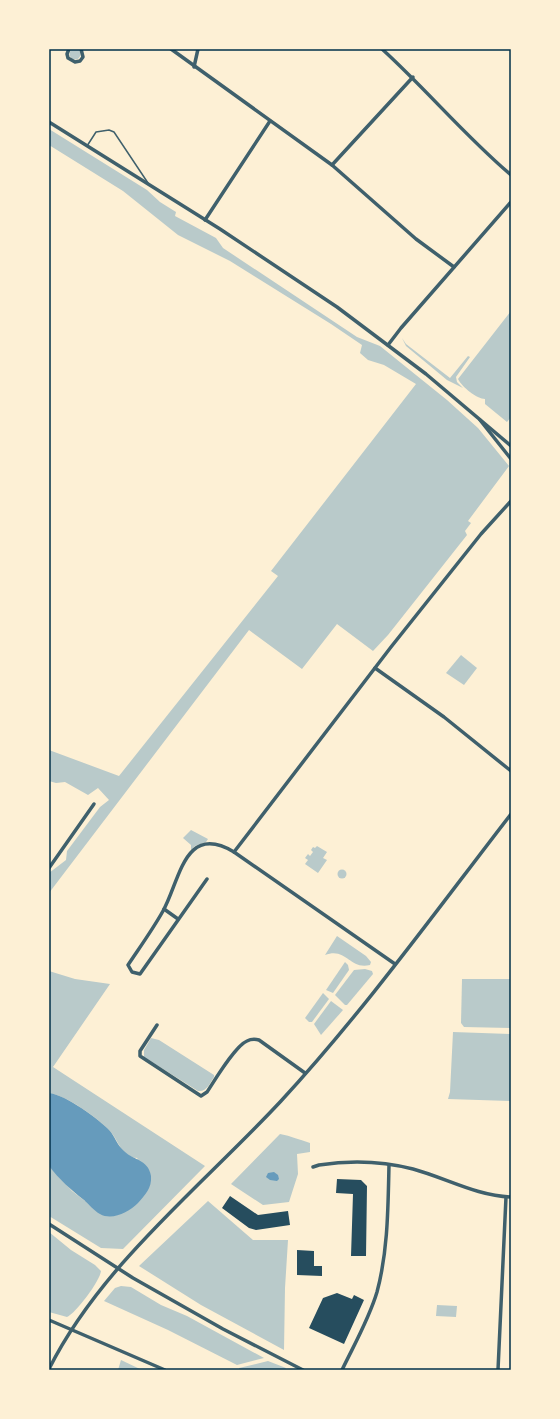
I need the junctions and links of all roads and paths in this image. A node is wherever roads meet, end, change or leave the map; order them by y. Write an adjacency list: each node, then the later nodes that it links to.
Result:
1 (69, 49): 2 (street)
2 (81, 49)
3 (171, 49): 6 (street)
4 (198, 49): 6 (street)
5 (382, 49): 7 (street)
6 (194, 66): 8 (street)
7 (413, 77): 11 (street); 12 (street)
8 (270, 121): 11 (street); 15 (street)
9 (49, 122): 10 (street)
10 (87, 146): 13 (street); 13 (lane)
11 (332, 165): 16 (street)
12 (511, 175)
13 (150, 186): 15 (street)
14 (511, 202): 16 (street)
15 (205, 220): 17 (street)
16 (454, 267): 17 (street)
17 (388, 345): 18 (street)
18 (476, 416): 19 (street); 20 (street)
19 (511, 446)
20 (511, 459)
21 (511, 501): 22 (street)
22 (375, 668): 23 (street); 26 (street)
23 (511, 771)
24 (94, 804): 27 (street)
25 (511, 814): 31 (street)
26 (234, 852): 29 (street); 31 (street)
27 (49, 868)
28 (207, 880): 30 (street)
29 (164, 909): 30 (street); 30 (street)
30 (178, 919)
31 (395, 964): 33 (street)
32 (157, 1026): 33 (street)
33 (305, 1073): 39 (street)
34 (390, 1165): 35 (street); 36 (street); 45 (street)
35 (313, 1167)
36 (506, 1197): 37 (street); 46 (street)
37 (511, 1197)
38 (49, 1224): 39 (street)
39 (118, 1269): 41 (street); 44 (street)
40 (49, 1320): 41 (street)
41 (73, 1329): 42 (street); 43 (street)
42 (49, 1369)
43 (165, 1370)
44 (303, 1370)
45 (342, 1370)
46 (498, 1370)

